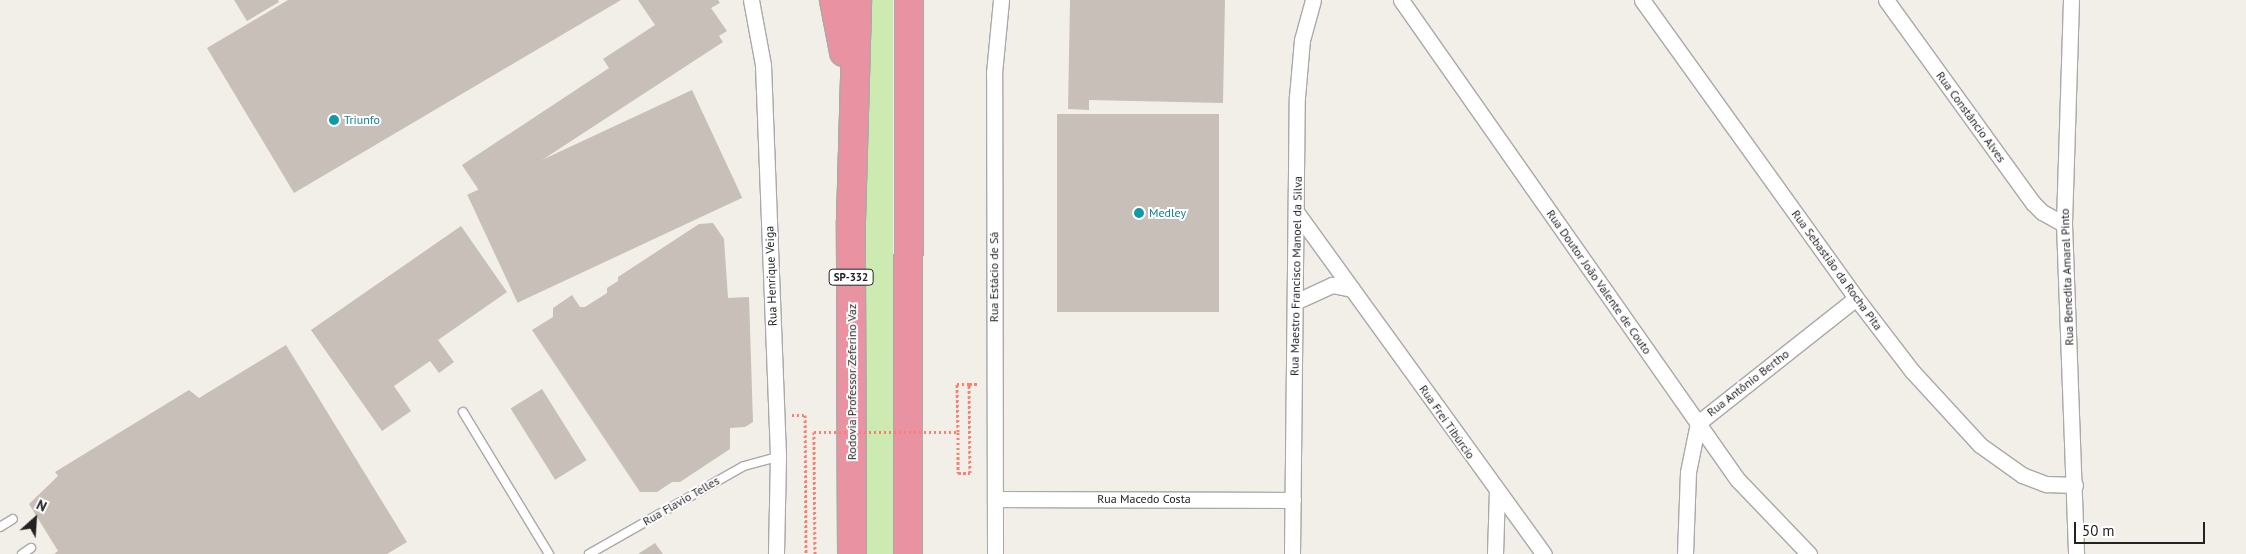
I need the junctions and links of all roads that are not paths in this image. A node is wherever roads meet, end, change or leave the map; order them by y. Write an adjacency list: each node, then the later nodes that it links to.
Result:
1 (751, 0): 21 (street, Rua Henrique Veiga)
2 (834, 0): 14 (highway)
3 (857, 0): 14 (highway, Rodovia Professor Zeferino Vaz / SP-332)
4 (908, 0): 12 (highway)
5 (919, 0): 12 (highway)
6 (1001, 0): 24 (street, Rua Estácio de Sá)
7 (1312, 0): 13 (street, Rua Maestro Francisco Manoel da Silva)
8 (1401, 0): 20 (street, Rua Doutor João Valente de Couto)
9 (1642, 0): 17 (street, Rua Sebastião da Rocha Pita)
10 (1886, 0): 15 (street, Rua Constâncio Alves)
11 (2071, 0): 15 (street, Rua Benedita Amaral Pinto)
12 (907, 84): 34 (highway)
13 (1297, 213): 16 (street, Rua Frei Tibúrcio); 18 (street, Rua Maestro Francisco Manoel da Silva)
14 (851, 221): 33 (highway, Rodovia Professor Zeferino Vaz / SP-332)
15 (2064, 224): 22 (street, Rua Benedita Amaral Pinto)
16 (1352, 289): 18 (street); 23 (street, Rua Frei Tibúrcio)
17 (1856, 298): 20 (street, Rua Antônio Bertho); 22 (street, Rua Sebastião da Rocha Pita)
18 (1294, 302): 25 (street, Rua Maestro Francisco Manoel da Silva)
19 (463, 412): 30 (lane)
20 (1698, 423): 39 (street, Rua Antônio Bertho); 40 (street, Rua Doutor João Valente de Couto)
21 (778, 458): 31 (lane, Rua Flavio Telles); 32 (street, Rua Henrique Veiga)
22 (2074, 484): 41 (street, Rua Benedita Amaral Pinto)
23 (1497, 492): 37 (street); 38 (street, Rua Frei Tibúrcio)
24 (995, 499): 25 (street, Rua Macedo Costa); 35 (street, Rua Estácio de Sá)
25 (1293, 500): 36 (street, Rua Maestro Francisco Manoel da Silva)
26 (13, 519): 27 (lane)
27 (0, 527)
28 (31, 548): 29 (lane)
29 (22, 554)
30 (549, 554)
31 (589, 554)
32 (776, 554)
33 (852, 554)
34 (908, 554)
35 (995, 554)
36 (1292, 554)
37 (1495, 554)
38 (1544, 554)
39 (1685, 554)
40 (1809, 554)
41 (2076, 554)

